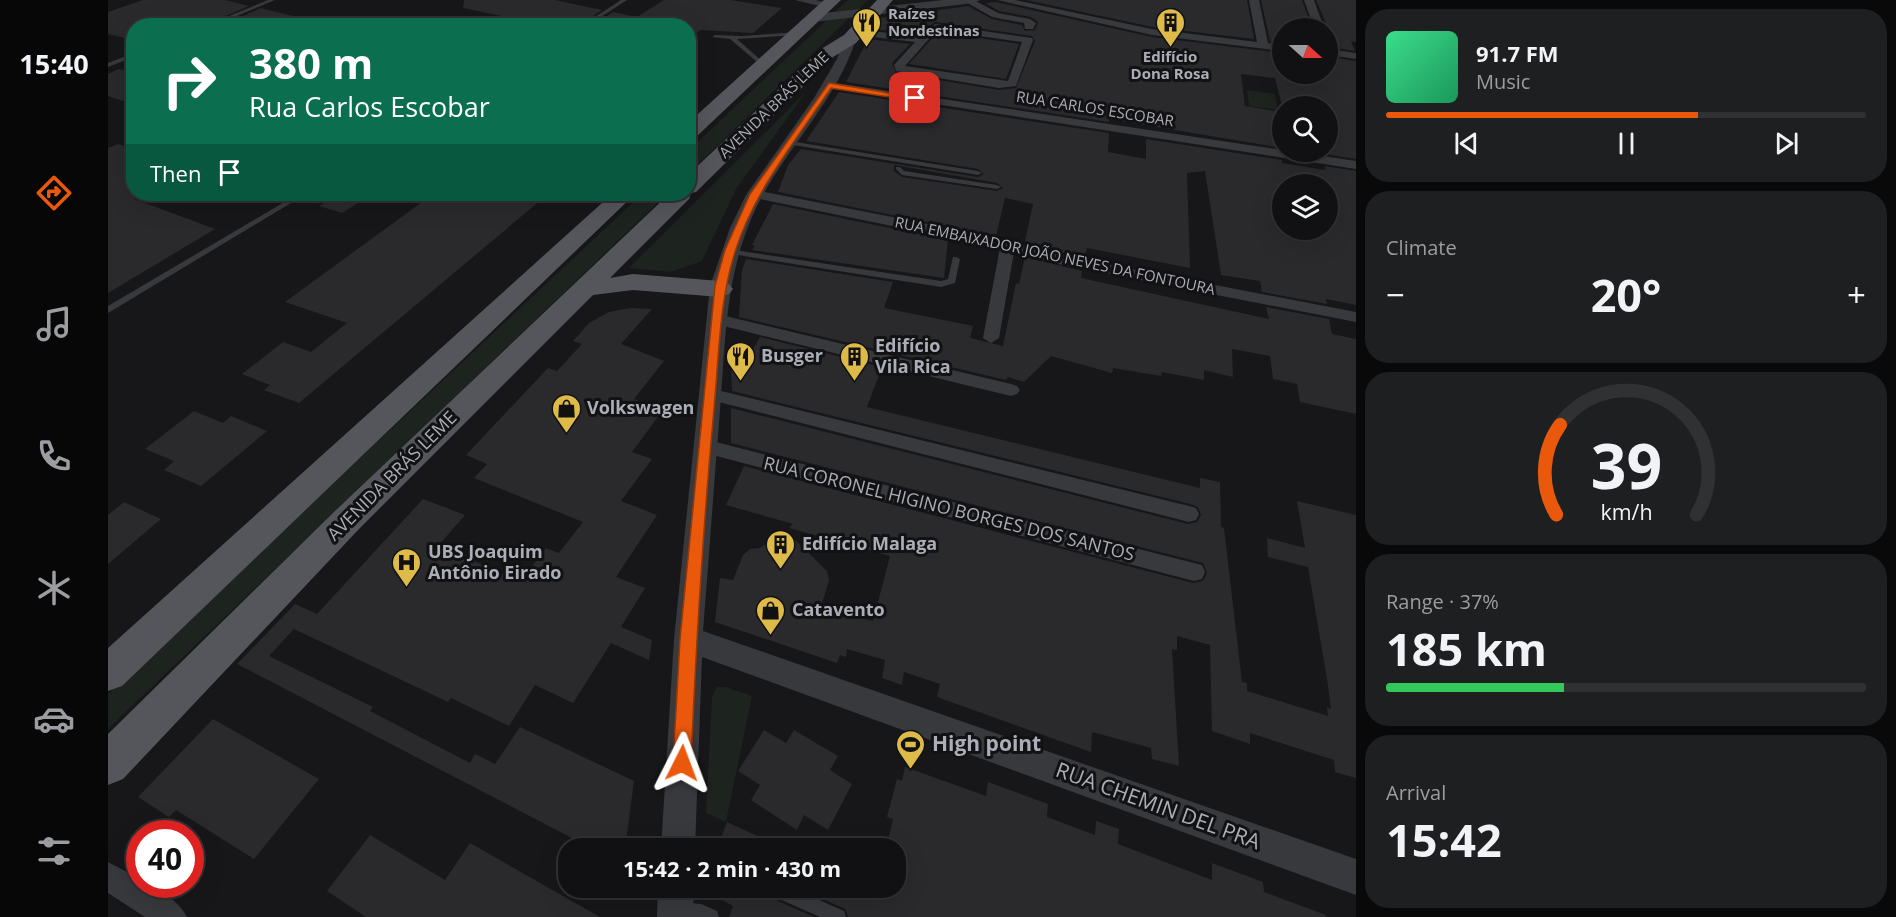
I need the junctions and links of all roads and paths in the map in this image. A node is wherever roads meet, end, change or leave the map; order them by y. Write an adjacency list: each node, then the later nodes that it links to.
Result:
1 (272, 0): 12 (lane)
2 (624, 0): 13 (lane)
3 (800, 0): 11 (street)
4 (885, 0): 10 (main road, AVENIDA BRÁS LEME)
5 (974, 0): 9 (street)
6 (1007, 0): 21 (street)
7 (1254, 0): 21 (street)
8 (1309, 0): 14 (street)
9 (969, 1): 10 (street); 15 (street)
10 (871, 4): 11 (street); 17 (main road, AVENIDA BRÁS LEME)
11 (824, 10): 16 (main road, AVENIDA BRÁS LEME); 17 (main road)
12 (227, 18)
13 (596, 18)
14 (1315, 18)
15 (1029, 27)
16 (798, 33): 19 (lane); 27 (main road, AVENIDA BRÁS LEME)
17 (854, 34): 20 (street); 29 (street); 37 (main road, AVENIDA BRÁS LEME)
18 (714, 37): 19 (lane)
19 (732, 38): 27 (lane)
20 (922, 40): 28 (street); 28 (street)
21 (1263, 45): 22 (street)
22 (1272, 46)
23 (1338, 53): 24 (street)
24 (1356, 56)
25 (126, 58): 26 (lane)
26 (108, 65)
27 (763, 65): 31 (main road, AVENIDA BRÁS LEME)
28 (968, 80): 30 (street)
29 (829, 85): 30 (street, RUA CARLOS ESCOBAR); 32 (street)
30 (958, 105): 35 (street, RUA CARLOS ESCOBAR)
31 (696, 127)
32 (788, 145): 33 (lane); 36 (lane); 39 (street)
33 (838, 155)
34 (850, 157): 38 (lane)
35 (1356, 165)
36 (978, 173)
37 (696, 179)
38 (997, 188)
39 (755, 194): 43 (street, RUA EMBAIXADOR JOÃO NEVES DA FONTOURA); 44 (street)
40 (290, 201): 48 (lane)
41 (616, 201): 58 (main road)
42 (674, 201): 46 (main road, AVENIDA BRÁS LEME)
43 (1008, 245): 49 (street, RUA EMBAIXADOR JOÃO NEVES DA FONTOURA); 51 (street)
44 (730, 250): 45 (lane); 47 (street)
45 (956, 259)
46 (582, 289): 47 (main road); 59 (main road, AVENIDA BRÁS LEME)
47 (720, 289): 50 (street)
48 (108, 310)
49 (1356, 317)
50 (717, 319): 52 (street); 53 (street)
51 (991, 338)
52 (1011, 390)
53 (709, 394): 54 (street); 55 (street)
54 (704, 446): 56 (street, RUA CORONEL HIGINO BORGES DOS SANTOS); 57 (street)
55 (1189, 514)
56 (1194, 572)
57 (688, 639): 60 (street); 62 (street, RUA CHEMIN DEL PRA)
58 (108, 673)
59 (108, 764)
60 (679, 838)
61 (108, 876): 65 (street)
62 (1356, 877)
63 (796, 898): 67 (lane)
64 (675, 905): 66 (lane)
65 (172, 917)
66 (711, 917)
67 (838, 917)

